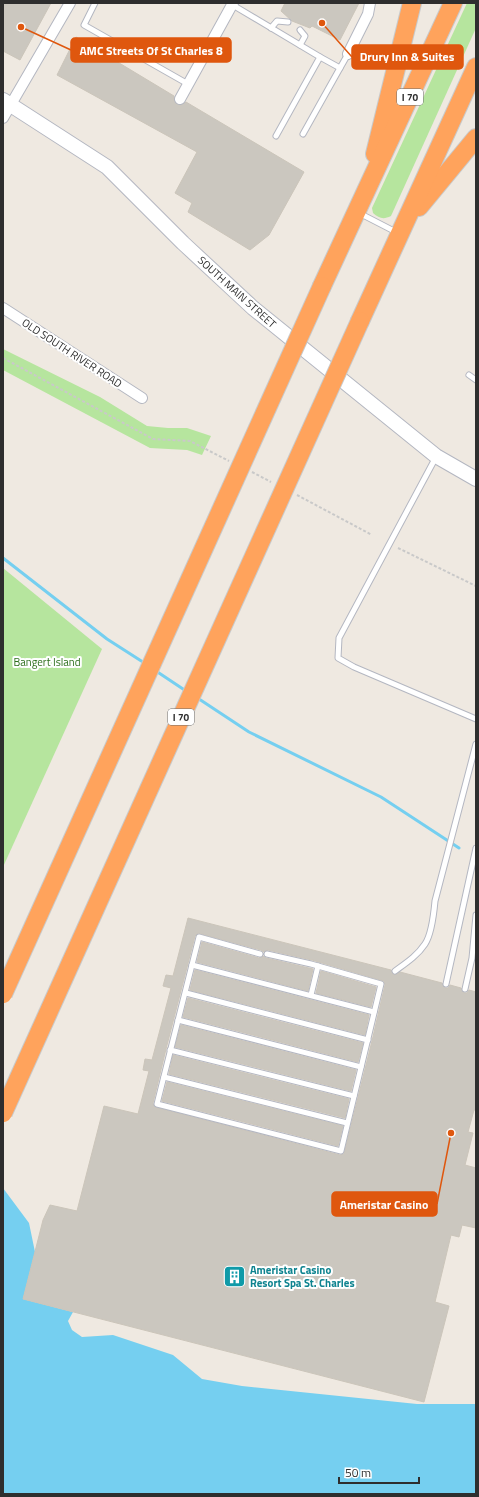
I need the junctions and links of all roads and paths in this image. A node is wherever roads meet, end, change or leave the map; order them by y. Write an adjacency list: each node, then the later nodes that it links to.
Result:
1 (70, 3): 17 (street)
2 (95, 3): 15 (lane)
3 (370, 3): 11 (street)
4 (412, 3): 22 (highway)
5 (453, 3): 22 (highway, I 70)
6 (231, 4): 8 (lane); 15 (street)
7 (288, 22): 8 (lane)
8 (271, 28): 10 (lane)
9 (300, 30): 10 (lane)
10 (300, 45): 12 (lane)
11 (348, 54): 14 (lane)
12 (320, 57): 14 (lane); 20 (lane)
13 (476, 67): 24 (highway, I 70)
14 (340, 68): 19 (lane)
15 (188, 84): 16 (street)
16 (180, 99)
17 (7, 102): 18 (street); 30 (street, SOUTH MAIN STREET)
18 (3, 118)
19 (303, 134)
20 (276, 136)
21 (476, 138): 24 (highway)
22 (366, 190): 23 (highway, I 70)
23 (356, 212): 24 (lane); 51 (highway, I 70, bridge)
24 (402, 229): 60 (highway, I 70, bridge)
25 (3, 308): 29 (street, OLD SOUTH RIVER ROAD)
26 (3, 358): 31 (path)
27 (469, 375): 28 (lane)
28 (476, 380)
29 (142, 398)
30 (436, 456): 33 (street, SOUTH MAIN STREET); 39 (lane)
31 (232, 462)
32 (245, 469): 34 (path)
33 (476, 479)
34 (273, 483)
35 (294, 493): 36 (path)
36 (372, 535)
37 (398, 548): 38 (path)
38 (476, 586)
39 (476, 720)
40 (476, 744): 47 (lane)
41 (476, 848): 48 (lane)
42 (476, 915): 49 (lane)
43 (260, 954): 45 (lane)
44 (267, 954): 46 (lane)
45 (192, 965): 50 (lane); 52 (lane)
46 (318, 966): 52 (lane); 53 (lane)
47 (395, 971)
48 (446, 984)
49 (465, 989)
50 (186, 993): 54 (lane); 55 (lane)
51 (3, 994)
52 (311, 995): 53 (lane)
53 (374, 1012): 55 (lane)
54 (178, 1020): 56 (lane); 57 (lane)
55 (368, 1040): 57 (lane)
56 (170, 1050): 58 (lane); 59 (lane)
57 (361, 1067): 59 (lane)
58 (164, 1077): 61 (lane); 61 (lane)
59 (354, 1096): 61 (lane)
60 (3, 1113)
61 (347, 1123)

